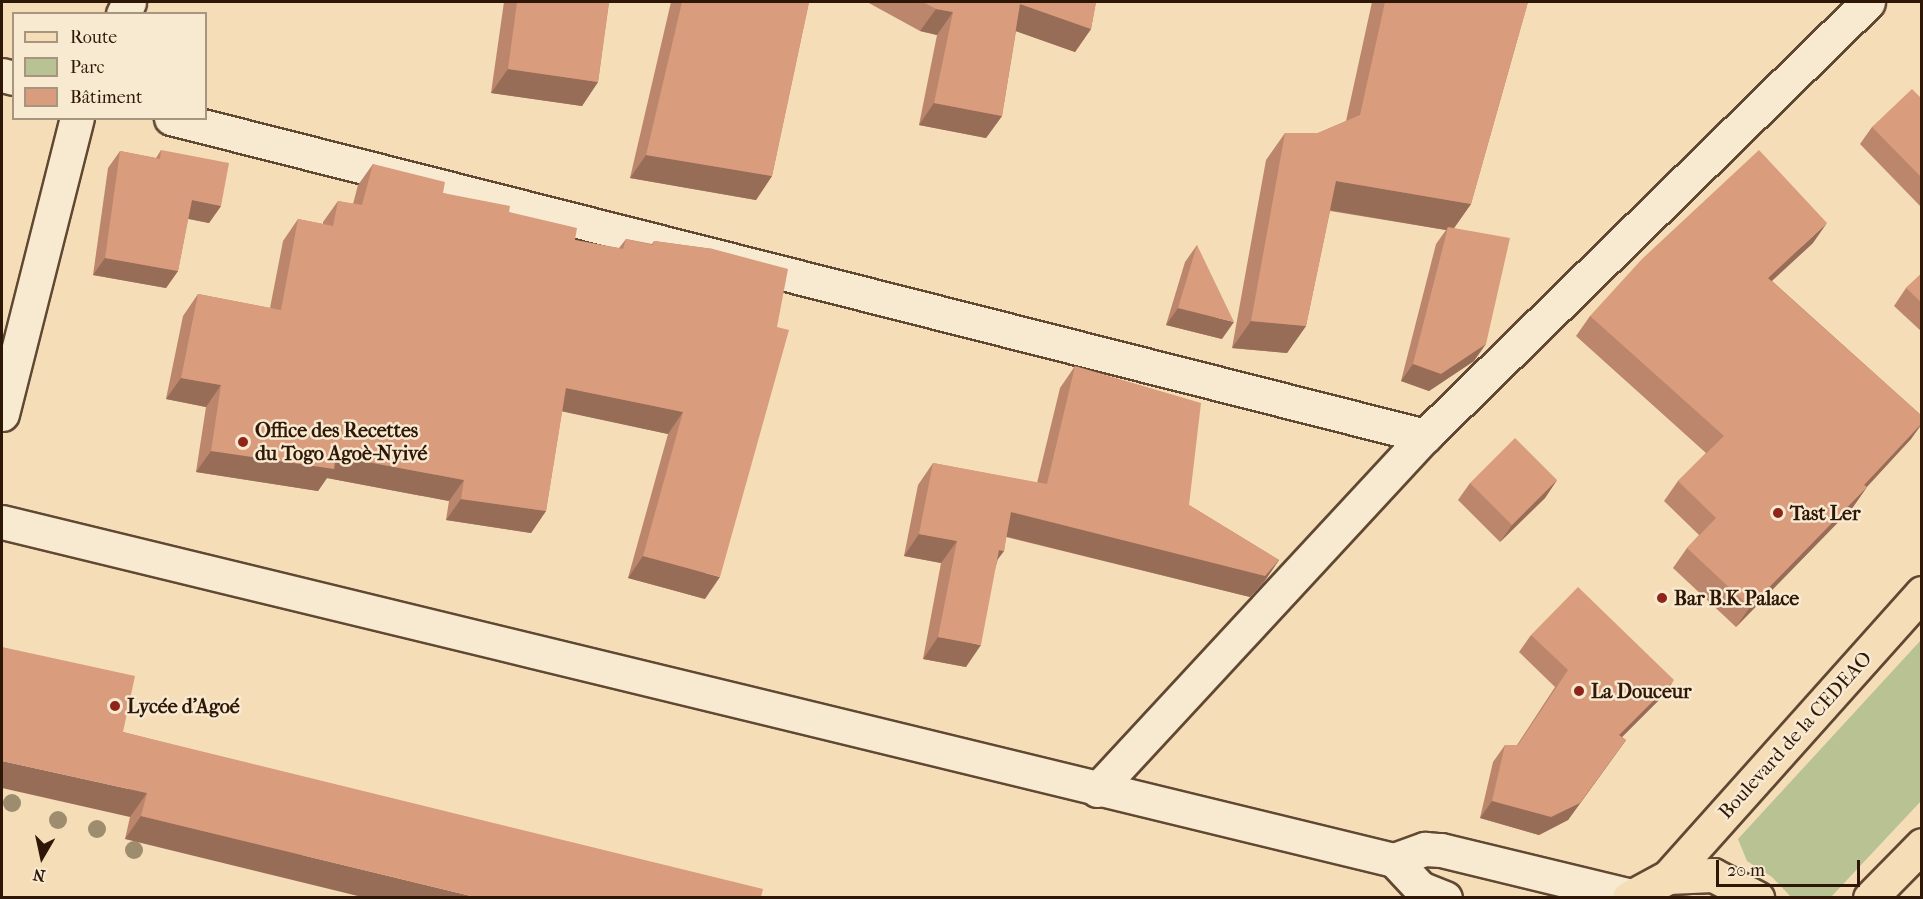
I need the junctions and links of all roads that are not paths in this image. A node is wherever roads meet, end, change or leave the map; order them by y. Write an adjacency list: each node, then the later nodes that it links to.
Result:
1 (1853, 5): 5 (street)
2 (76, 120): 4 (street)
3 (179, 120): 5 (street)
4 (2, 414)
5 (1425, 436): 8 (street)
6 (2, 522): 8 (street)
7 (1922, 593): 11 (main road, Boulevard de la CEDEAO)
8 (1097, 790): 10 (street)
9 (1922, 844): 15 (main road)
10 (1394, 860): 12 (street); 13 (street)
11 (1668, 877): 13 (main road); 14 (main road)
12 (1445, 897)
13 (1630, 897)
14 (1757, 897)
15 (1870, 897)

